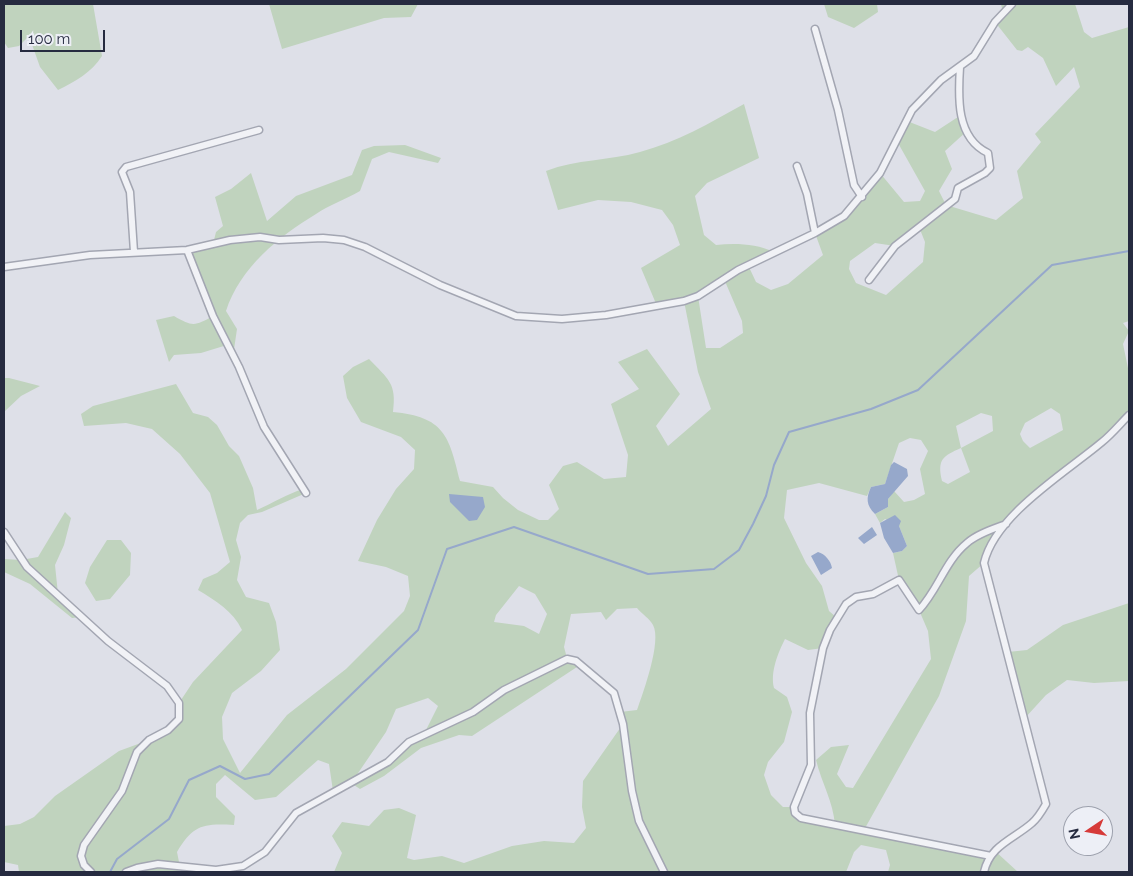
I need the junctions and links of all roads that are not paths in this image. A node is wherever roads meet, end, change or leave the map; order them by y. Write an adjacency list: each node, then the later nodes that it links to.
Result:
1 (1012, 4): 3 (street)
2 (815, 29): 6 (street)
3 (960, 67): 6 (street); 11 (street)
4 (259, 130): 9 (street)
5 (797, 166): 7 (street)
6 (862, 197): 7 (street)
7 (815, 233): 8 (street)
8 (188, 250): 9 (street); 13 (street)
9 (134, 252): 10 (street)
10 (4, 268)
11 (868, 280)
12 (1129, 415): 14 (street)
13 (306, 493)
14 (1006, 524): 16 (street); 16 (street)
15 (4, 532): 17 (street)
16 (991, 856): 20 (street)
17 (91, 872)
18 (126, 872): 19 (street)
19 (664, 872)
20 (984, 872)

